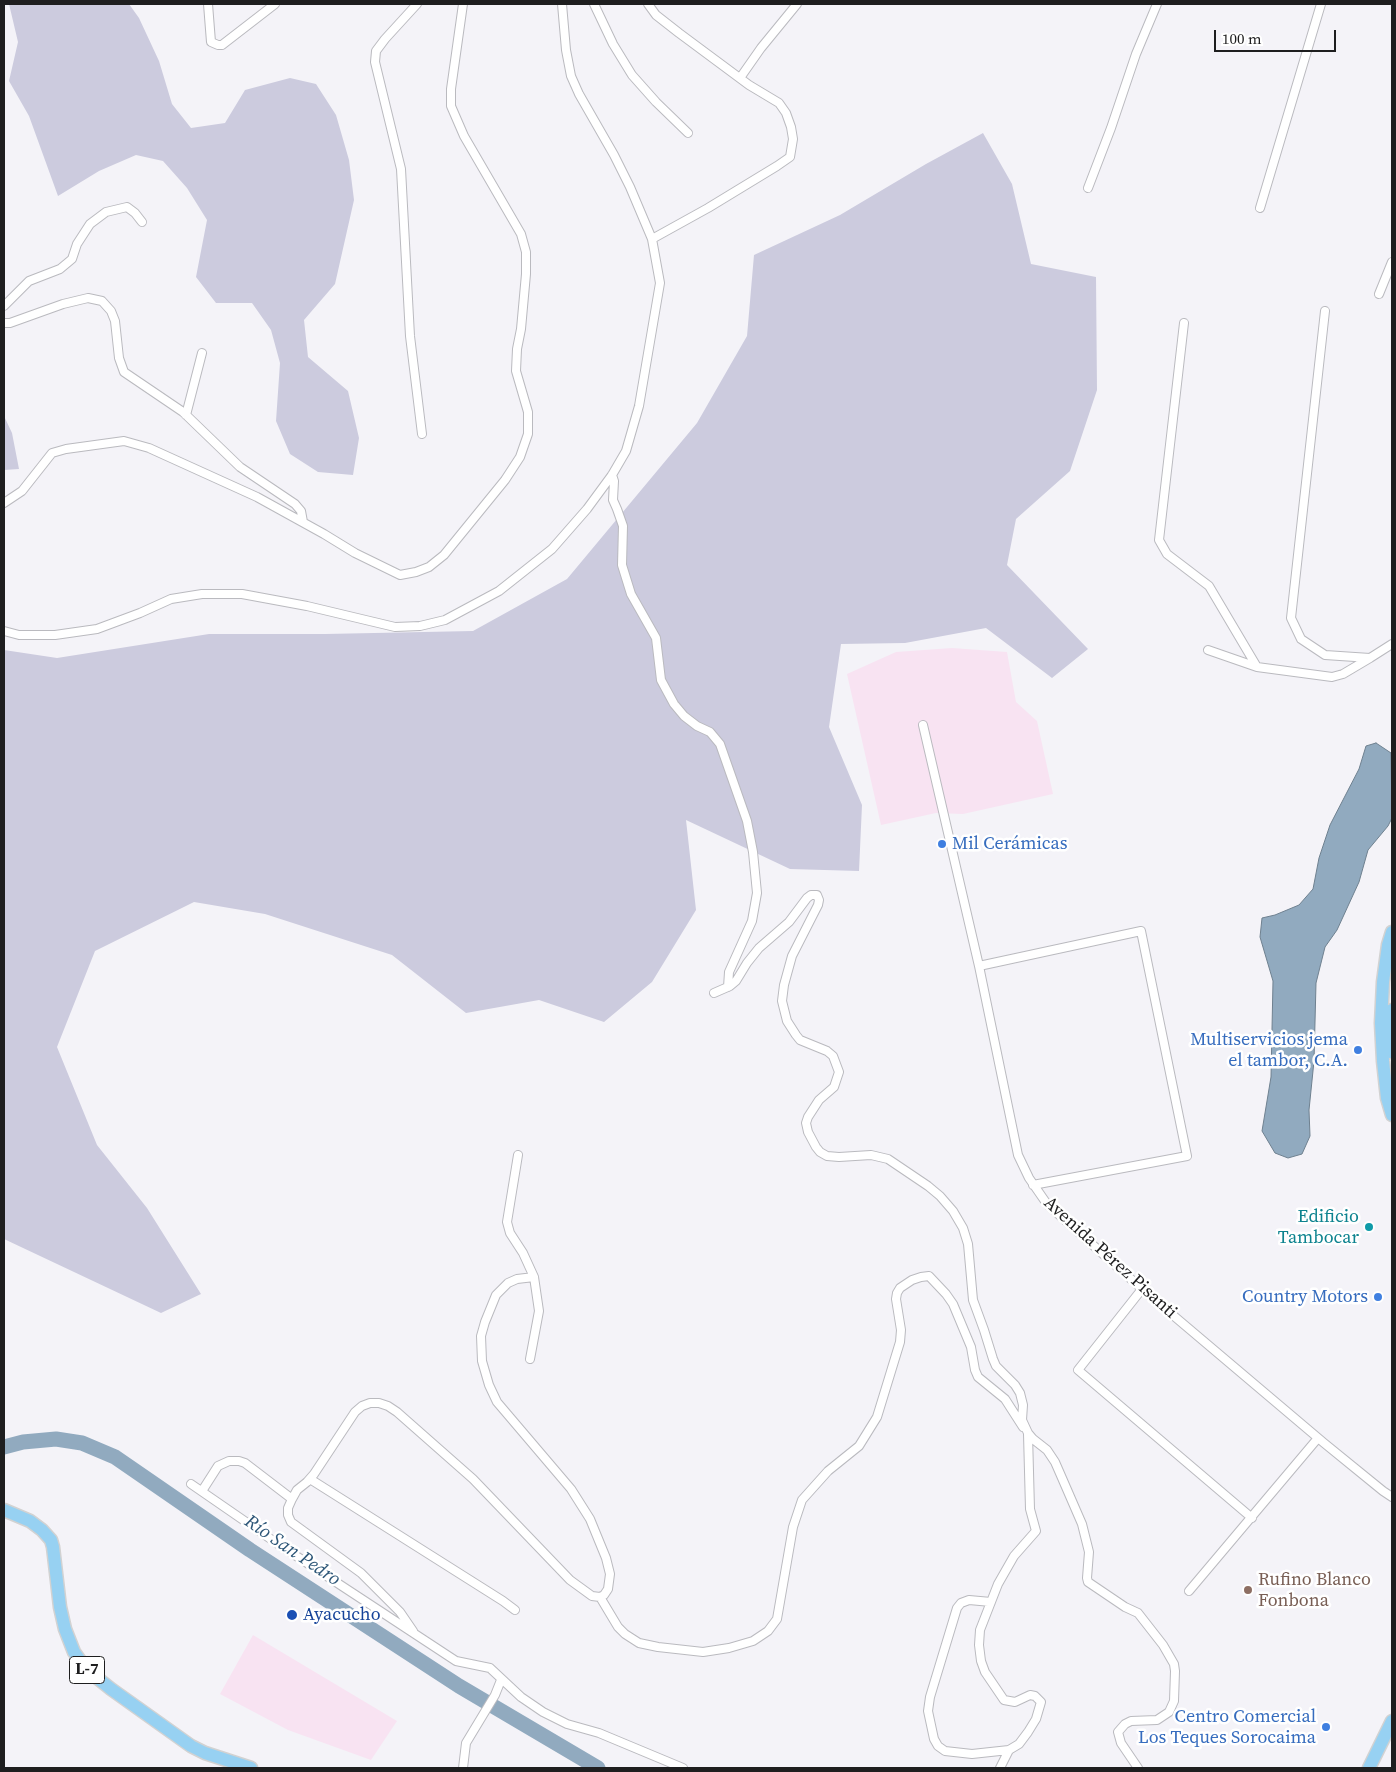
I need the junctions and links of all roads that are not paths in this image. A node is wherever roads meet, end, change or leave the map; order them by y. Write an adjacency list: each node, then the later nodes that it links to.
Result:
1 (208, 4): 2 (street)
2 (275, 4)
3 (417, 4): 25 (street)
4 (463, 4): 28 (street)
5 (562, 4): 16 (street)
6 (594, 4): 12 (street)
7 (648, 4): 11 (street)
8 (797, 4): 11 (street)
9 (1157, 4): 13 (street)
10 (1321, 4): 14 (street)
11 (740, 78): 16 (street)
12 (688, 133)
13 (1088, 188)
14 (1260, 208)
15 (142, 222): 19 (street)
16 (652, 239): 26 (street)
17 (1392, 262): 18 (street)
18 (1379, 294)
19 (4, 306)
20 (1325, 312): 32 (street)
21 (4, 323): 24 (street)
22 (1184, 323): 33 (street)
23 (202, 353): 24 (street)
24 (186, 414): 28 (street)
25 (422, 434)
26 (612, 475): 29 (street); 37 (street)
27 (4, 502): 28 (street)
28 (303, 522)
29 (4, 631)
30 (1392, 644): 32 (street)
31 (1208, 650): 33 (street)
32 (1370, 658): 33 (street)
33 (1257, 667)
34 (923, 725): 36 (street, Avenida Pérez Pisanti)
35 (1392, 932): 41 (main road)
36 (979, 966): 43 (street, Avenida Pérez Pisanti); 43 (street)
37 (728, 987): 38 (street); 47 (street)
38 (714, 993)
39 (1392, 1010): 40 (main road)
40 (1392, 1082)
41 (1392, 1115)
42 (518, 1155): 44 (street)
43 (1033, 1184): 45 (street, Avenida Pérez Pisanti)
44 (534, 1277): 46 (street); 57 (street)
45 (1142, 1289): 48 (street, Avenida Pérez Pisanti); 55 (street)
46 (530, 1358)
47 (1027, 1432): 57 (street); 58 (street); 69 (street)
48 (1318, 1438): 52 (street, Avenida Pérez Pisanti); 55 (street)
49 (310, 1479): 53 (street); 57 (street); 59 (street)
50 (190, 1484): 51 (street)
51 (202, 1492): 53 (street); 60 (street)
52 (1392, 1497)
53 (292, 1499): 60 (street)
54 (4, 1510): 65 (main road, L-7)
55 (1252, 1518): 56 (street)
56 (1189, 1591)
57 (600, 1597)
58 (990, 1602): 64 (street); 64 (street)
59 (515, 1610)
60 (413, 1631): 61 (street)
61 (501, 1680): 66 (street); 67 (street)
62 (1392, 1721): 70 (main road)
63 (1392, 1741): 71 (main road)
64 (1009, 1750): 68 (street)
65 (252, 1768)
66 (463, 1768)
67 (684, 1768)
68 (1000, 1768)
69 (1138, 1768)
70 (1369, 1768)
71 (1378, 1768)

